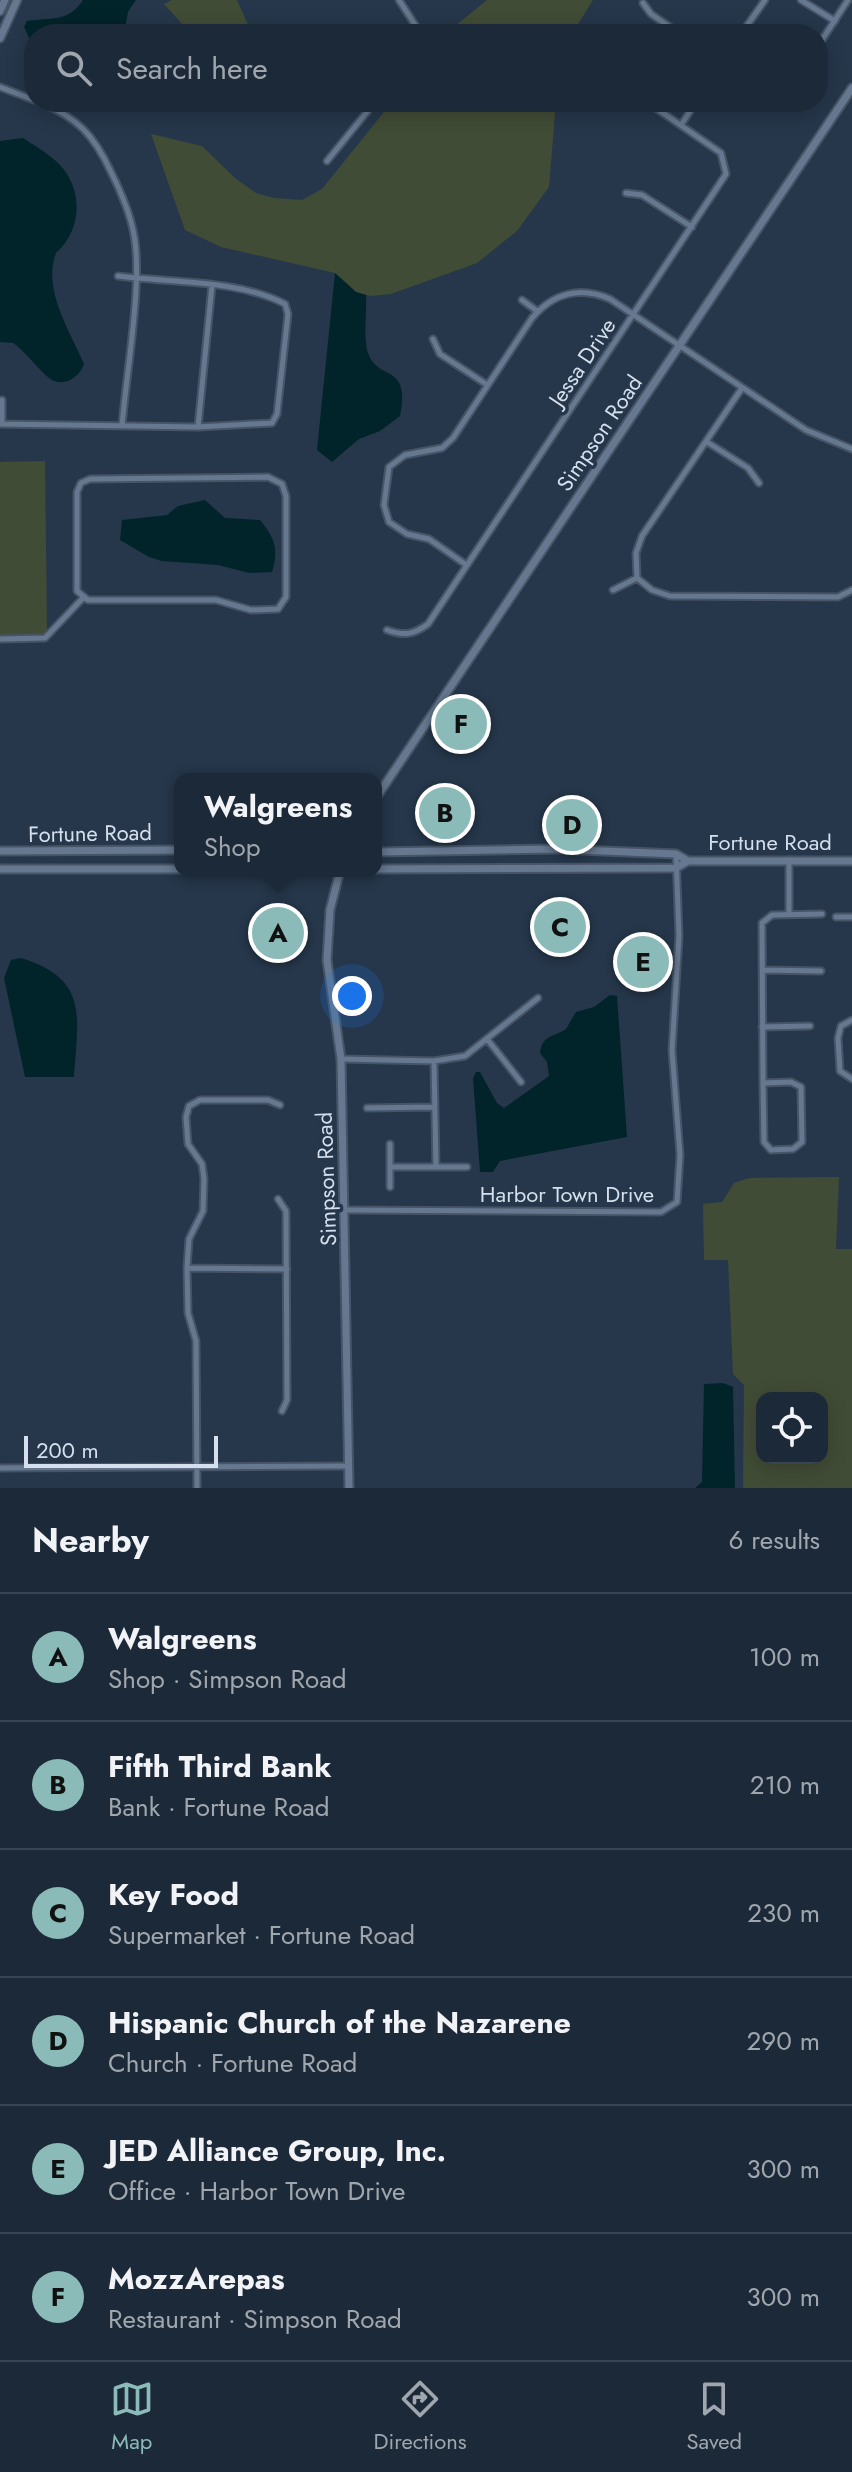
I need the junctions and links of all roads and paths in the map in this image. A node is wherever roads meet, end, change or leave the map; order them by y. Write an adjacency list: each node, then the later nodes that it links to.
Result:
1 (5, 0): 8 (main road)
2 (17, 0): 14 (main road)
3 (399, 0): 10 (street)
4 (765, 0): 12 (street)
5 (801, 0): 9 (street)
6 (848, 0): 9 (street)
7 (643, 3): 11 (street)
8 (0, 11)
9 (835, 21): 13 (street)
10 (415, 24)
11 (666, 24)
12 (748, 24)
13 (828, 31)
14 (1, 35)
15 (0, 87): 17 (street)
16 (852, 88): 33 (main road, Simpson Road)
17 (24, 96)
18 (64, 112): 27 (street)
19 (367, 112): 23 (street)
20 (662, 112): 22 (street, Jessa Drive)
21 (689, 112): 22 (street)
22 (681, 125): 25 (street, Jessa Drive)
23 (327, 161)
24 (626, 193): 25 (street)
25 (692, 227): 31 (street, Jessa Drive)
26 (118, 276): 27 (street)
27 (135, 278): 28 (street); 38 (street)
28 (212, 285): 39 (street); 39 (street)
29 (522, 300): 30 (street)
30 (537, 311): 31 (street); 34 (street)
31 (633, 317): 33 (street); 43 (street, Jessa Drive)
32 (433, 339): 34 (street)
33 (680, 347): 35 (street); 50 (main road, Simpson Road)
34 (486, 384): 43 (street)
35 (742, 388): 40 (street); 41 (street)
36 (2, 400): 37 (street)
37 (1, 423): 38 (street)
38 (122, 426): 39 (street)
39 (198, 427)
40 (707, 442): 42 (street); 44 (street)
41 (852, 449)
42 (759, 483)
43 (465, 564): 48 (street, Jessa Drive)
44 (637, 578): 45 (street); 46 (street)
45 (613, 590)
46 (852, 590)
47 (83, 598): 47 (street); 49 (street)
48 (387, 630)
49 (0, 639)
50 (382, 789)
51 (382, 848): 55 (main road)
52 (174, 850): 53 (main road, Fortune Road)
53 (0, 851)
54 (382, 852): 55 (main road, Fortune Road)
55 (390, 852): 56 (main road, Fortune Road)
56 (676, 854): 58 (main road, Fortune Road); 60 (street, Harbor Town Drive)
57 (789, 860): 58 (main road, Fortune Road); 59 (main road, Fortune Road); 65 (street)
58 (688, 861): 60 (main road, Fortune Road)
59 (852, 861)
60 (676, 868): 63 (main road); 90 (street, Harbor Town Drive)
61 (0, 869): 62 (main road, Fortune Road)
62 (174, 869)
63 (382, 869)
64 (338, 877): 76 (main road, Simpson Road)
65 (789, 914): 66 (street); 69 (street)
66 (822, 914)
67 (836, 917): 68 (street)
68 (852, 917)
69 (762, 970): 70 (street); 74 (street)
70 (821, 971)
71 (538, 998): 75 (street)
72 (852, 1020): 78 (street)
73 (810, 1026): 74 (street)
74 (762, 1027): 80 (street)
75 (487, 1039): 77 (street); 79 (street)
76 (341, 1059): 77 (street); 90 (main road, Simpson Road)
77 (434, 1061): 82 (street)
78 (852, 1079)
79 (521, 1082)
80 (763, 1083): 80 (street)
81 (280, 1105): 91 (street)
82 (435, 1107): 83 (street); 86 (street)
83 (367, 1108)
84 (390, 1144): 85 (street)
85 (390, 1167): 86 (street); 88 (street)
86 (436, 1167): 87 (street)
87 (467, 1167)
88 (390, 1187)
89 (278, 1199): 92 (street)
90 (345, 1210): 94 (main road, Simpson Road)
91 (187, 1268): 92 (street); 95 (street)
92 (287, 1269): 93 (street)
93 (282, 1411)
94 (349, 1466): 95 (street); 98 (main road, Simpson Road)
95 (196, 1467): 96 (street); 97 (street)
96 (0, 1468)
97 (197, 1488)
98 (349, 1488)

